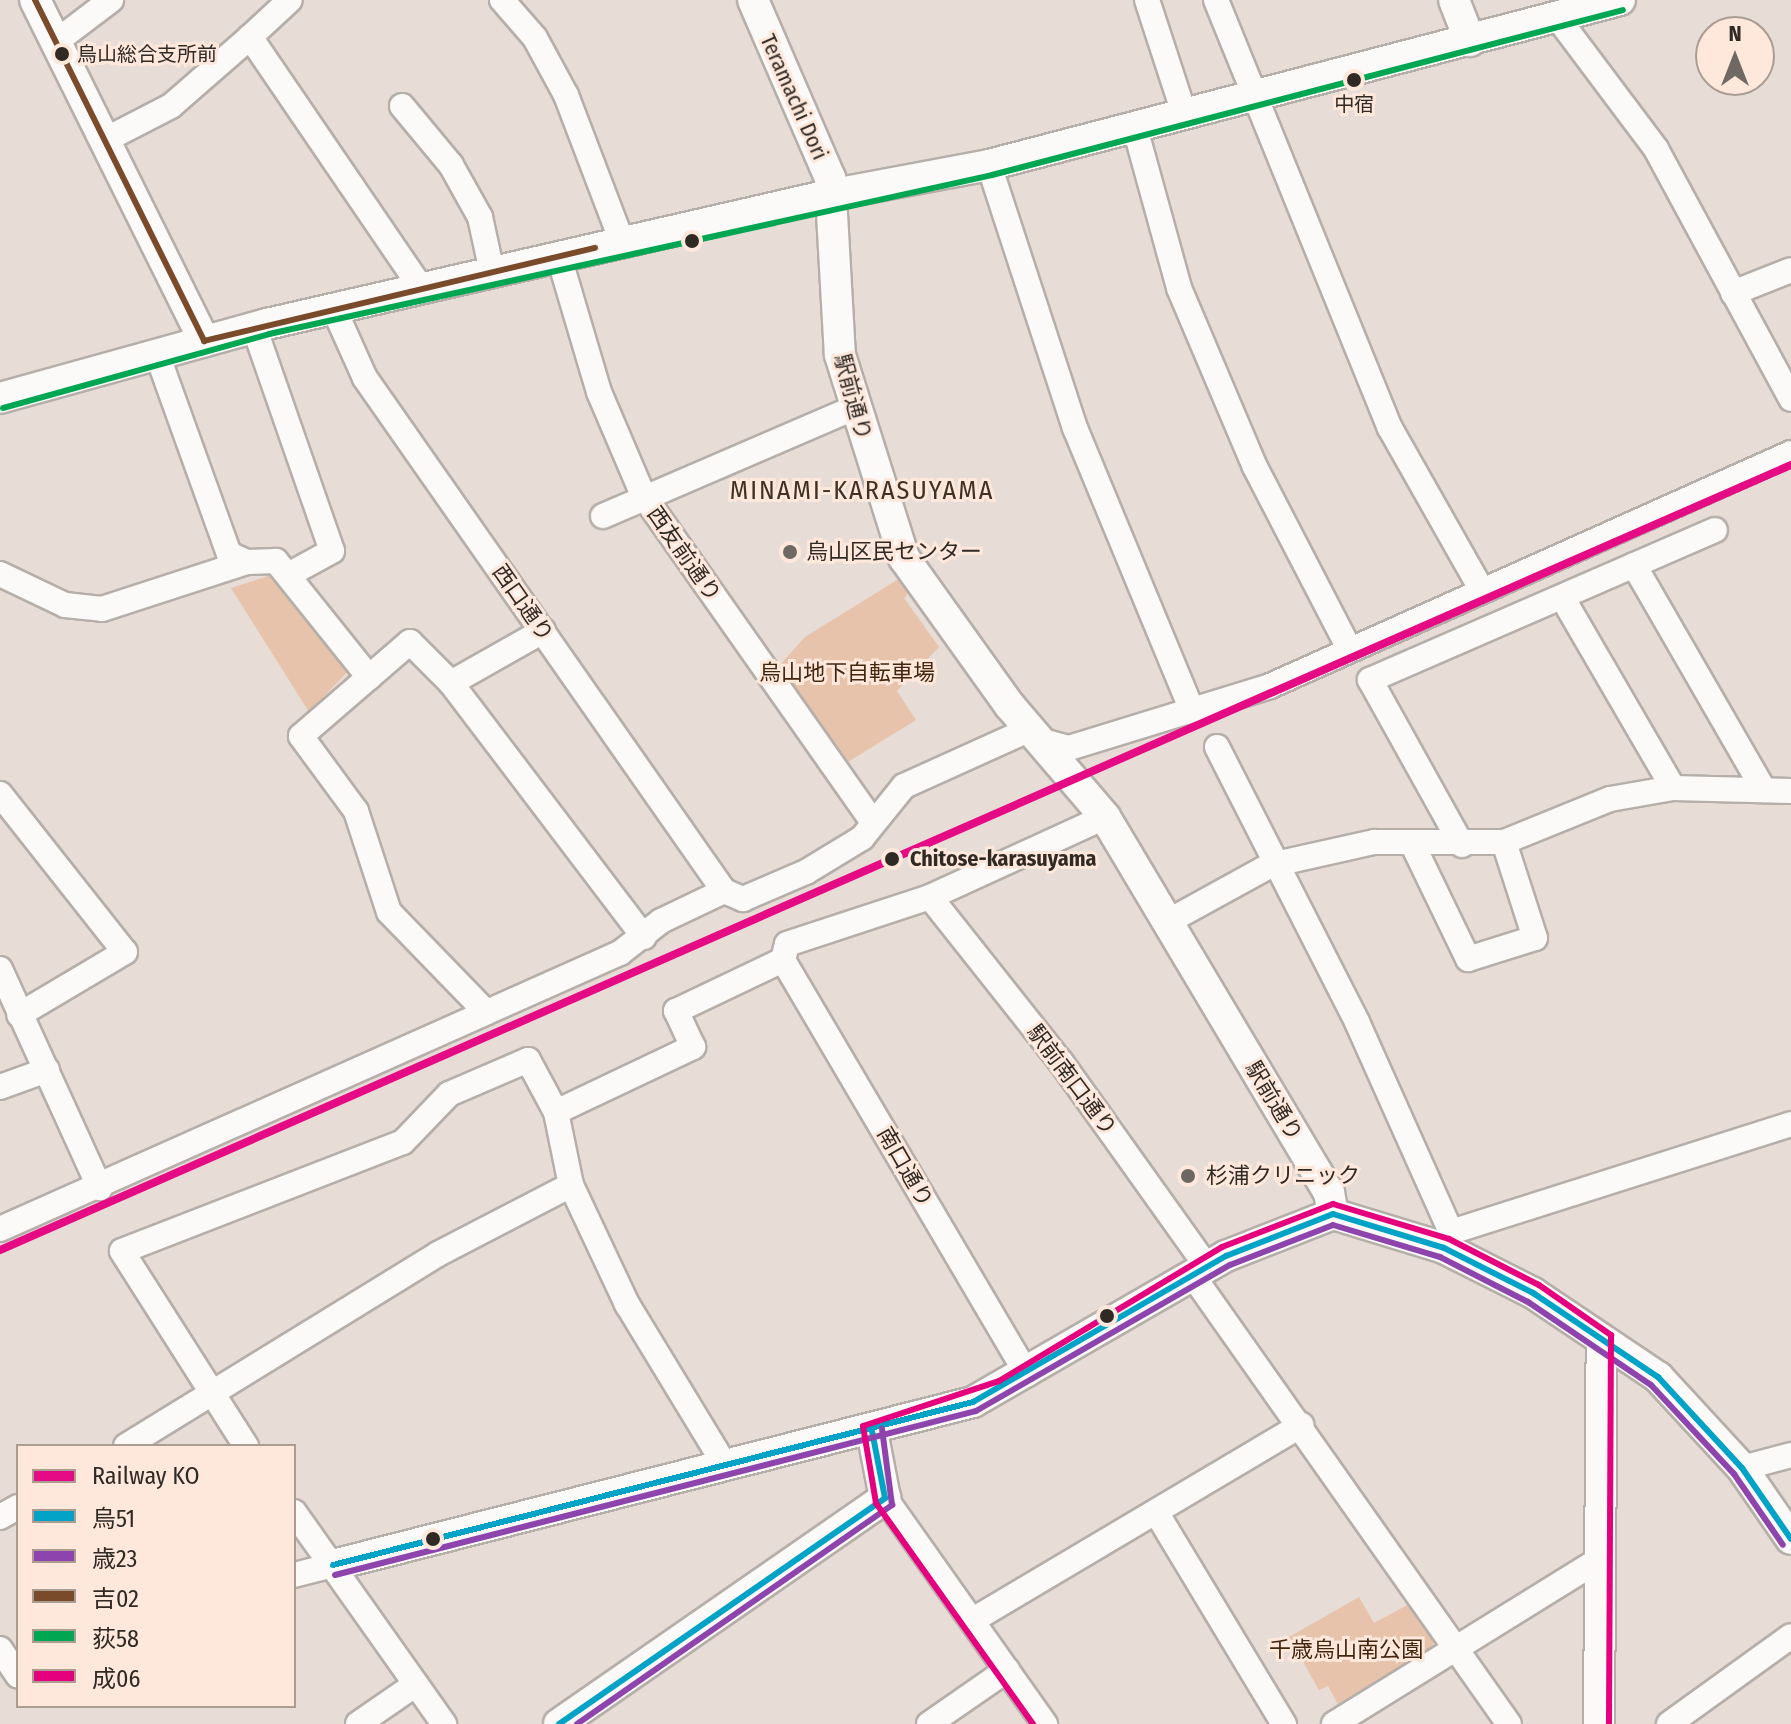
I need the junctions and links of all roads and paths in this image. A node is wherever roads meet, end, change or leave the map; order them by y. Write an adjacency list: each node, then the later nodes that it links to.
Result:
1 (35, 0): 12 (street)
2 (111, 0): 12 (street)
3 (290, 0): 11 (street)
4 (502, 0): 21 (street)
5 (753, 0): 20 (street, Teramachi Dori)
6 (1147, 0): 16 (street)
7 (1216, 0): 14 (street)
8 (1454, 0): 13 (street)
9 (1620, 0): 10 (street)
10 (1557, 17): 13 (street); 26 (street)
11 (250, 37): 18 (street); 25 (street)
12 (57, 41): 18 (street)
13 (1470, 41): 14 (street)
14 (1259, 99): 16 (street); 42 (street)
15 (402, 106): 24 (street)
16 (1185, 116): 17 (street)
17 (1135, 128): 19 (street); 45 (street)
18 (107, 139): 29 (street)
19 (989, 165): 20 (street); 48 (street)
20 (829, 195): 21 (street); 33 (street, 駅前通り)
21 (622, 242): 22 (street)
22 (559, 257): 24 (street); 35 (street, 西友前通り)
23 (1791, 270): 26 (street)
24 (492, 272): 25 (street)
25 (421, 288): 27 (street)
26 (1733, 293): 32 (street)
27 (334, 309): 28 (street); 44 (street, 西口通り)
28 (254, 327): 29 (street); 41 (street)
29 (204, 341): 30 (street)
30 (157, 354): 31 (street); 38 (street)
31 (0, 398)
32 (1791, 399)
33 (854, 408): 35 (street); 49 (street, 駅前通り)
34 (1791, 453): 42 (street)
35 (643, 495): 36 (street); 56 (street, 西友前通り)
36 (603, 516)
37 (1715, 530): 39 (street)
38 (247, 562): 40 (street); 41 (street)
39 (1634, 565): 43 (street); 52 (street)
40 (0, 574)
41 (288, 575): 46 (street)
42 (1481, 589): 45 (street)
43 (1562, 597): 51 (street); 59 (street)
44 (543, 631): 47 (street); 61 (street, 西口通り)
45 (1349, 648): 48 (street)
46 (369, 677): 47 (street); 67 (street)
47 (451, 683): 64 (street)
48 (1192, 710): 49 (street)
49 (1034, 734): 55 (street, 駅前通り); 56 (street)
50 (1217, 747): 60 (street)
51 (1673, 788): 52 (street); 57 (street)
52 (1764, 790): 53 (street)
53 (1791, 791)
54 (0, 794): 68 (street)
55 (1105, 817): 62 (street); 63 (street, 駅前通り)
56 (871, 820): 61 (street)
57 (1504, 842): 58 (street); 59 (street)
58 (1412, 843): 59 (street); 60 (street)
59 (1462, 845)
60 (1271, 865): 63 (street); 77 (street)
61 (724, 891): 64 (street)
62 (930, 897): 65 (street); 78 (street, 駅前南口通り)
63 (1169, 921): 75 (street, 駅前通り)
64 (644, 937): 67 (street)
65 (783, 960): 71 (street); 80 (street, 南口通り)
66 (0, 969): 68 (street)
67 (486, 1012): 74 (street)
68 (19, 1015): 69 (street)
69 (47, 1070): 70 (street); 74 (street)
70 (0, 1087)
71 (556, 1112): 73 (street); 81 (street)
72 (1791, 1124): 77 (street)
73 (571, 1185): 81 (street); 87 (street)
74 (100, 1188): 76 (street)
75 (1333, 1214): 77 (street); 78 (street)
76 (0, 1229)
77 (1447, 1240): 79 (street)
78 (1200, 1272): 80 (street); 82 (street, 駅前南口通り)
79 (1602, 1340): 88 (street); 93 (street)
80 (1027, 1375): 83 (street)
81 (211, 1398): 84 (street); 85 (street)
82 (1302, 1425): 90 (street); 98 (street, 駅前南口通り)
83 (872, 1431): 87 (street); 89 (street)
84 (130, 1444)
85 (245, 1444)
86 (1791, 1455): 88 (street)
87 (726, 1467): 94 (street)
88 (1742, 1468): 92 (street)
89 (885, 1498): 96 (street); 105 (street)
90 (1156, 1512): 96 (street); 108 (street)
91 (296, 1515): 94 (street)
92 (1791, 1539)
93 (1600, 1559): 98 (street); 111 (street)
94 (333, 1565): 95 (street); 102 (street)
95 (296, 1574)
96 (973, 1620): 100 (street)
97 (1791, 1636): 112 (street)
98 (1460, 1646): 109 (street); 110 (street, 駅前南口通り)
99 (0, 1649): 101 (street)
100 (1007, 1670): 106 (street); 107 (street)
101 (16, 1673)
102 (416, 1684): 103 (street); 104 (street)
103 (358, 1724)
104 (444, 1724)
105 (559, 1724)
106 (929, 1724)
107 (1045, 1724)
108 (1284, 1724)
109 (1334, 1724)
110 (1509, 1724)
111 (1599, 1724)
112 (1669, 1724)

